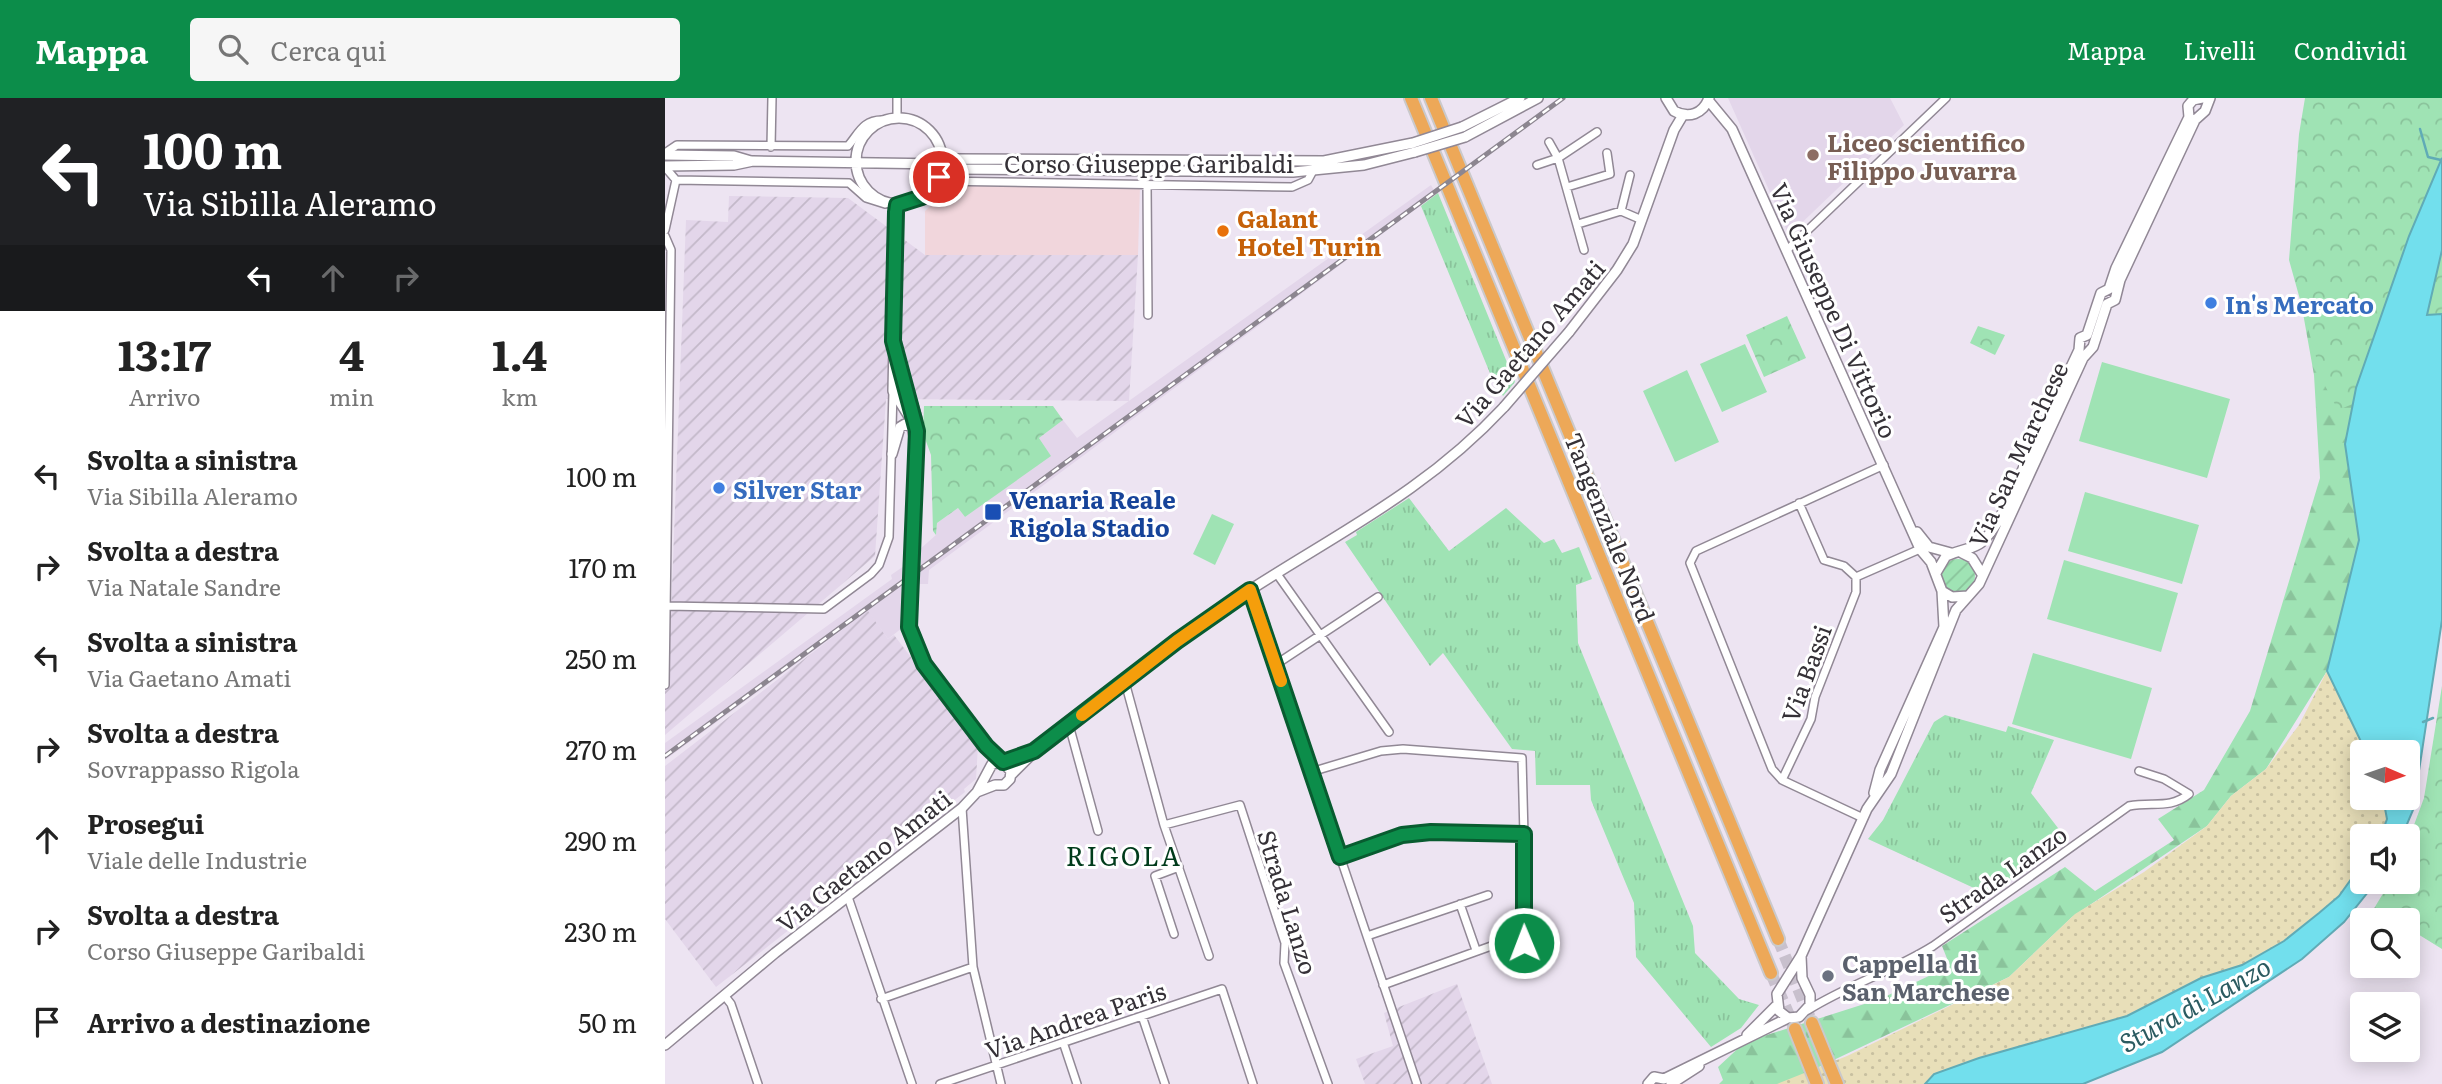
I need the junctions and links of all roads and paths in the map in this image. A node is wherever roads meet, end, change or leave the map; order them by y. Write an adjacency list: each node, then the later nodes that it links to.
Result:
1 (772, 98): 20 (street)
2 (897, 98): 15 (street)
3 (1412, 98): 102 (highway, Tangenziale Nord)
4 (1431, 98): 95 (highway, Tangenziale Nord)
5 (1520, 98): 17 (street, Corso Giuseppe Garibaldi)
6 (1538, 98): 17 (street, Corso Giuseppe Garibaldi)
7 (1666, 98): 13 (street)
8 (1947, 98): 43 (street)
9 (2181, 98): 11 (street)
10 (1709, 99): 12 (street); 14 (street, Via Giuseppe Di Vittorio)
11 (2198, 104): 46 (street, Via San Marchese)
12 (1702, 110): 13 (street); 14 (street)
13 (1679, 113): 38 (street, Via Gaetano Amati)
14 (1719, 115): 43 (street, Via Giuseppe Di Vittorio)
15 (897, 117): 16 (street, Corso Giuseppe Garibaldi); 26 (street)
16 (882, 120): 20 (street, Corso Giuseppe Garibaldi); 25 (street)
17 (1464, 132): 28 (street, Corso Giuseppe Garibaldi, bridge)
18 (1597, 132): 23 (street)
19 (1549, 142): 23 (street)
20 (771, 147): 22 (street, Corso Giuseppe Garibaldi)
21 (1607, 153): 34 (street)
22 (665, 154): 24 (street, Corso Giuseppe Garibaldi)
23 (1558, 158): 27 (street); 34 (street)
24 (753, 161): 25 (street, Corso Giuseppe Garibaldi); 29 (street, Corso Giuseppe Garibaldi)
25 (856, 162): 26 (street, Corso Giuseppe Garibaldi); 35 (street)
26 (942, 164): 28 (street, Corso Giuseppe Garibaldi); 32 (street)
27 (1537, 165)
28 (1315, 166): 33 (street, Corso Giuseppe Garibaldi)
29 (665, 167): 31 (street, Corso Giuseppe Garibaldi)
30 (1630, 175): 37 (street)
31 (676, 180): 35 (street); 40 (street)
32 (937, 181): 33 (street, Corso Giuseppe Garibaldi); 36 (street)
33 (1147, 185): 44 (street)
34 (1567, 187): 39 (street)
35 (885, 204): 36 (street)
36 (897, 205): 45 (street)
37 (1621, 211): 38 (street); 39 (street)
38 (1642, 220): 57 (street, Via Gaetano Amati, bridge)
39 (1577, 223): 42 (street)
40 (665, 230)
41 (665, 236): 53 (street)
42 (1584, 250)
43 (1787, 250): 51 (street, Via Giuseppe Di Vittorio)
44 (1148, 316)
45 (893, 341): 47 (street); 49 (street)
46 (2084, 348): 56 (street, Via San Marchese); 58 (street, Via San Marchese)
47 (893, 391): 48 (street); 50 (street)
48 (913, 428): 49 (street); 50 (street)
49 (915, 440): 72 (street, bridge)
50 (892, 454): 65 (street)
51 (1884, 465): 52 (street); 54 (street, Via Giuseppe Di Vittorio)
52 (1799, 503): 60 (street); 79 (street)
53 (666, 519): 65 (street)
54 (1912, 526): 55 (street, Via Giuseppe Di Vittorio); 56 (street, Via Giuseppe Di Vittorio)
55 (1920, 549): 59 (street, Via Giuseppe Di Vittorio); 60 (street)
56 (1958, 553): 58 (street, Via San Marchese); 59 (street, Via San Marchese)
57 (1277, 574): 61 (street, Via Gaetano Amati); 66 (street)
58 (1982, 574): 63 (street, Via San Marchese)
59 (1935, 575): 62 (street, Via San Marchese)
60 (1856, 577): 79 (street, Via Bassi)
61 (1250, 590): 67 (street); 68 (street, Via Gaetano Amati)
62 (1942, 592): 63 (street); 82 (street, Via San Marchese)
63 (1968, 596): 82 (street, Via San Marchese)
64 (1378, 597): 66 (street)
65 (666, 606): 69 (street)
66 (1320, 635): 67 (street); 71 (street)
67 (1275, 665): 77 (street)
68 (1125, 682): 70 (street, Via Gaetano Amati); 85 (street)
69 (665, 685)
70 (1069, 725): 73 (street, Via Gaetano Amati); 86 (street)
71 (1389, 732)
72 (986, 746): 74 (street); 76 (street, Via Gaetano Amati)
73 (1034, 751): 74 (street, Via Gaetano Amati); 78 (street, Via Gaetano Amati)
74 (1003, 762): 76 (street); 78 (street)
75 (2139, 771): 107 (street, Strada Lanzo)
76 (987, 772): 80 (street); 81 (street, Via Gaetano Amati)
77 (1311, 772): 87 (street); 88 (street)
78 (1011, 775): 80 (street)
79 (1782, 780): 84 (street)
80 (995, 785): 81 (street, Via Gaetano Amati)
81 (978, 792): 83 (street, Via Gaetano Amati)
82 (1873, 798): 84 (street, Via San Marchese)
83 (962, 808): 91 (street, Via Gaetano Amati); 101 (street)
84 (1863, 818): 100 (street, Via San Marchese)
85 (1164, 825): 89 (street); 125 (street, Strada Lanzo)
86 (1098, 831)
87 (1524, 834): 88 (street); 98 (street)
88 (1340, 857): 94 (street)
89 (1178, 867): 93 (street); 99 (street)
90 (1488, 895): 92 (street)
91 (848, 897): 106 (street, Via Gaetano Amati); 108 (street)
92 (1460, 904): 94 (street); 97 (street)
93 (1174, 934)
94 (1367, 936): 103 (street)
95 (1777, 939)
96 (1494, 945): 97 (street)
97 (1476, 950): 103 (street)
98 (1527, 952)
99 (1209, 956)
100 (1801, 956): 104 (street, Via San Marchese); 105 (street)
101 (973, 967): 108 (street); 116 (street)
102 (1771, 973)
103 (1383, 985): 126 (street)
104 (1784, 985): 105 (street); 109 (street, Via San Marchese)
105 (1808, 992): 107 (street, Strada Lanzo); 111 (street)
106 (724, 995): 114 (street, Via Gaetano Amati); 118 (street)
107 (1837, 995): 111 (street, Strada Lanzo)
108 (881, 999): 119 (street)
109 (1776, 1006): 112 (street); 113 (street)
110 (1142, 1016): 115 (street, Via Andrea Paris); 123 (street); 124 (street, Via Andrea Paris)
111 (1812, 1021): 112 (street); 129 (highway)
112 (1794, 1028): 113 (street); 128 (highway)
113 (1741, 1042): 117 (street)
114 (665, 1045)
115 (1064, 1045): 116 (street, Via Andrea Paris); 122 (street)
116 (996, 1067): 120 (street, Via Andrea Paris); 121 (street)
117 (1667, 1082): 127 (street)
118 (758, 1084)
119 (912, 1084)
120 (940, 1084)
121 (1001, 1084)
122 (1077, 1084)
123 (1165, 1084)
124 (1253, 1084)
125 (1328, 1084)
126 (1417, 1084)
127 (1647, 1084)
128 (1817, 1084)
129 (1837, 1084)

